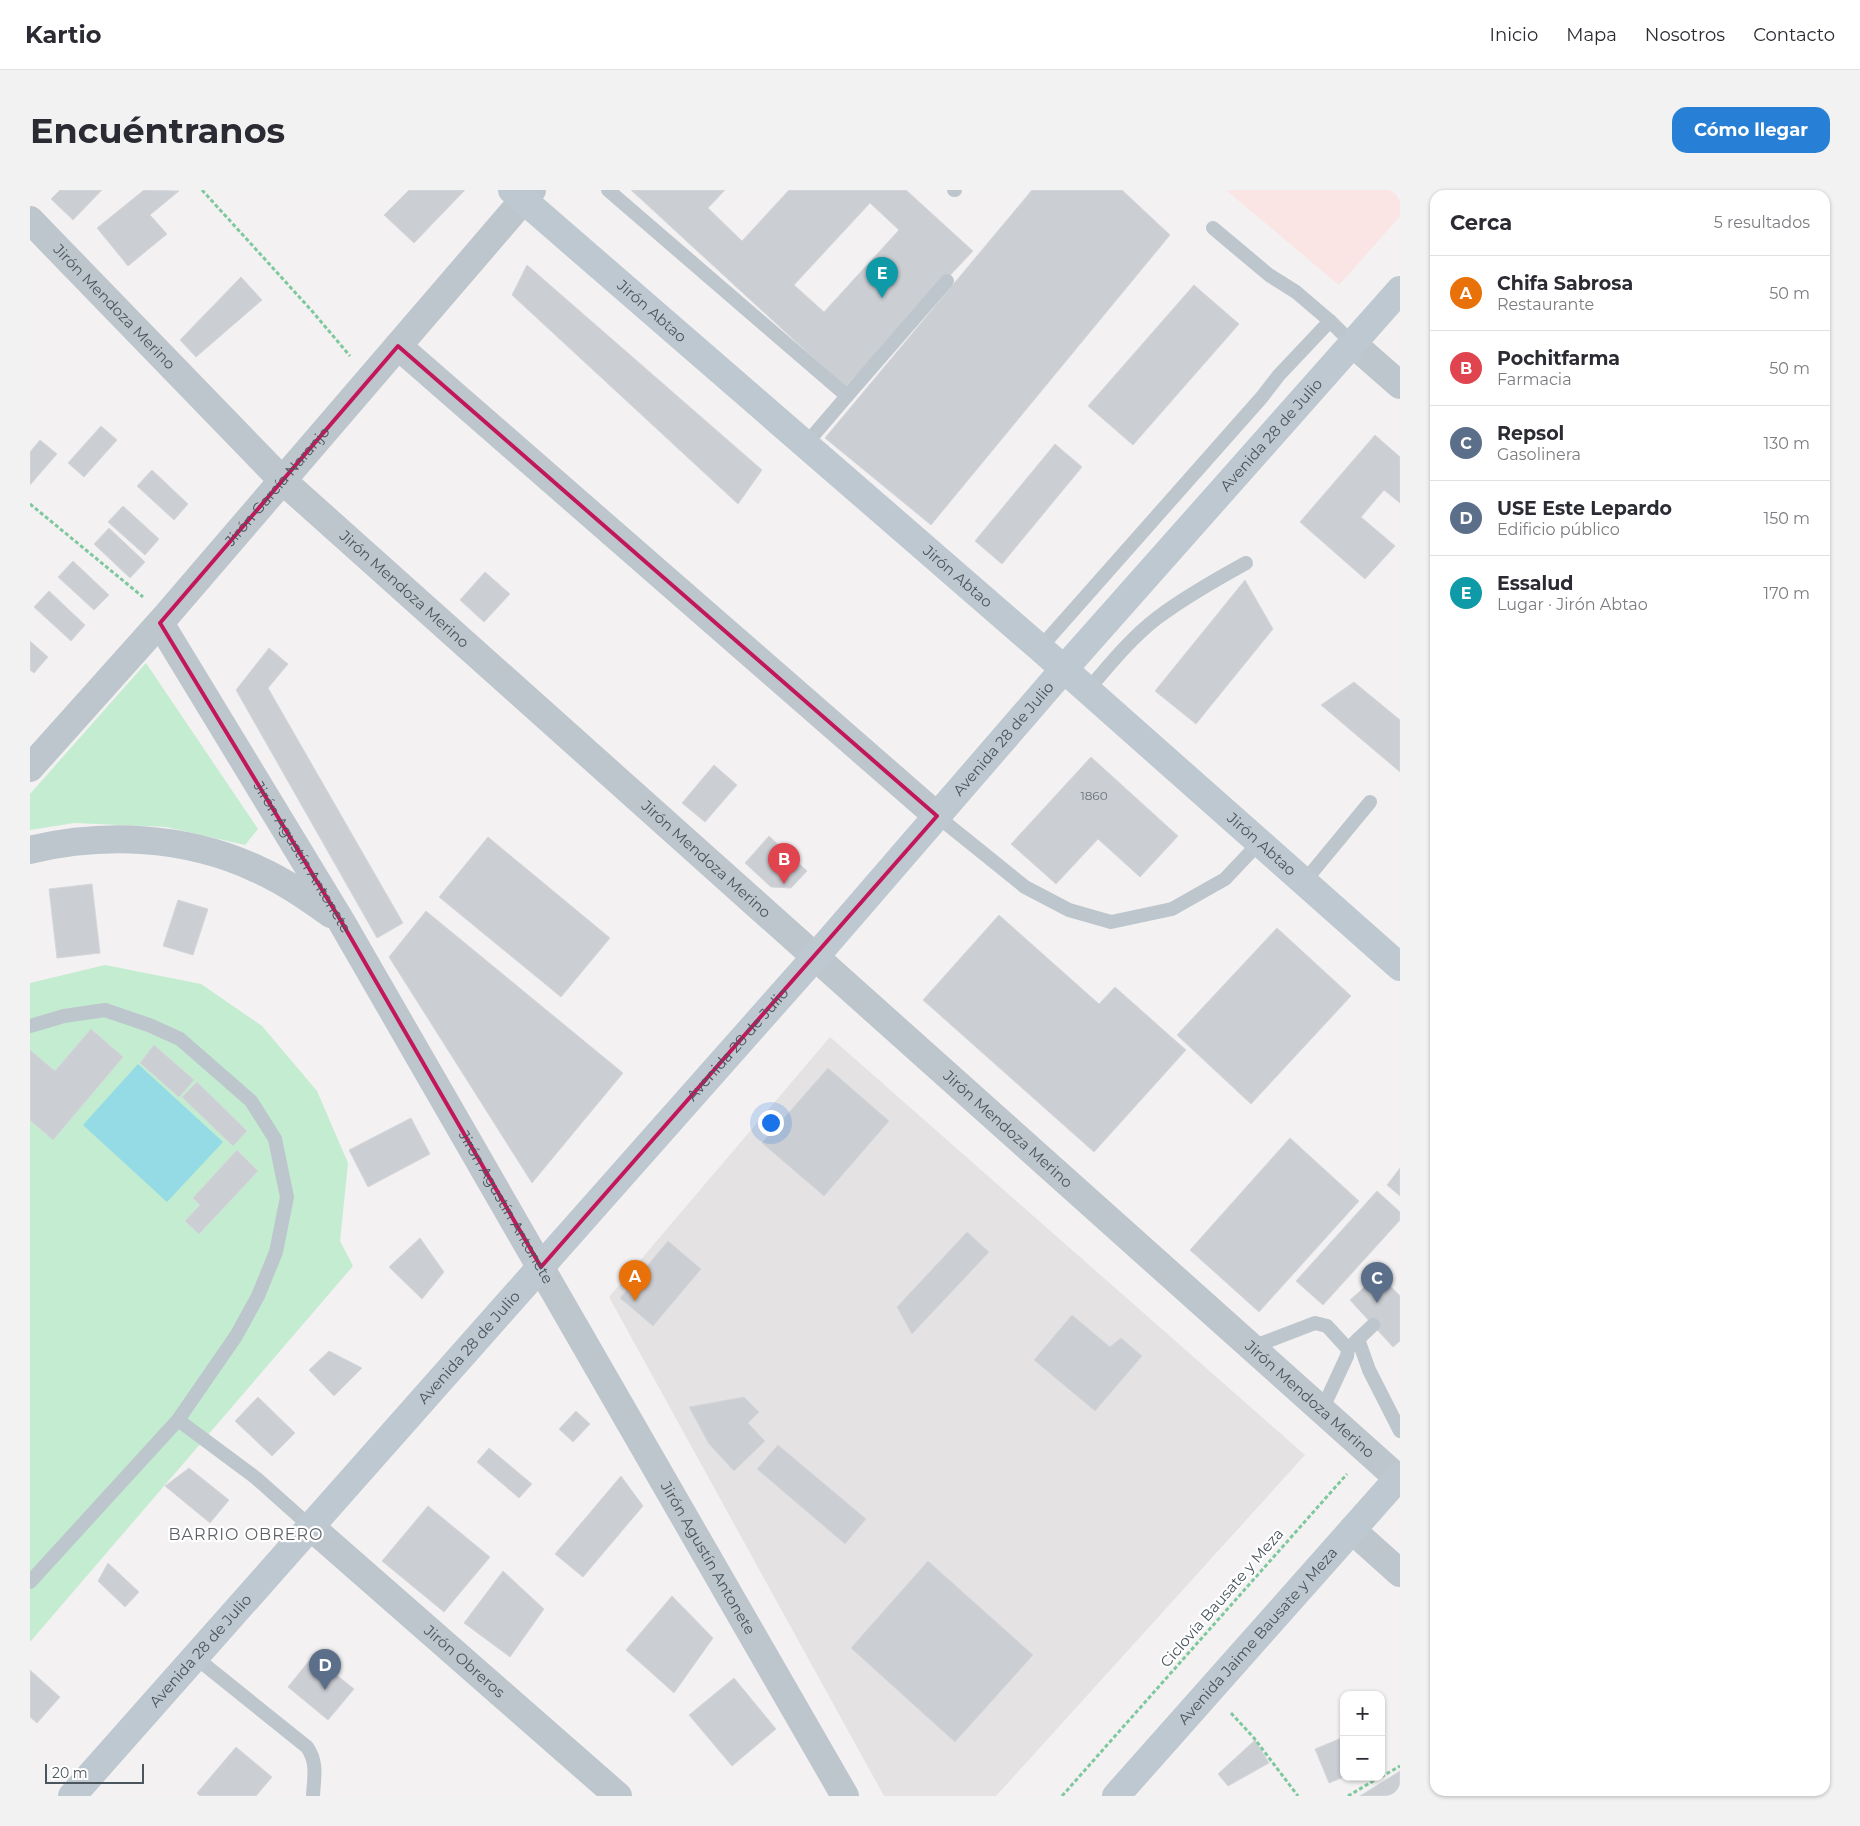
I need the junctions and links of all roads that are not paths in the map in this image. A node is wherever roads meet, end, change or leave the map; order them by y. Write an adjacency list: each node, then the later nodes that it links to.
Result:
1 (608, 190): 11 (lane)
2 (522, 194): 9 (street, Jirón García Naranjo); 12 (main road, Jirón Abtao)
3 (30, 220): 13 (street, Jirón Mendoza Merino)
4 (1213, 228): 7 (lane)
5 (947, 281): 11 (lane)
6 (1400, 290): 8 (main road, Avenida 28 de Julio)
7 (1330, 321): 8 (lane); 16 (lane)
8 (1352, 343): 10 (street); 17 (main road, Avenida 28 de Julio)
9 (398, 346): 13 (street, Jirón García Naranjo); 21 (street)
10 (1400, 385)
11 (847, 396): 12 (lane)
12 (805, 445): 16 (main road, Jirón Abtao)
13 (282, 480): 15 (street, Jirón García Naranjo); 26 (street, Jirón Mendoza Merino)
14 (1246, 562): 18 (lane)
15 (163, 620): 19 (street, Jirón García Naranjo); 25 (street, Jirón Agustín Antonete)
16 (1040, 648): 17 (main road, Jirón Abtao)
17 (1064, 669): 18 (main road, Jirón Abtao); 21 (main road, Avenida 28 de Julio)
18 (1088, 690): 22 (main road, Jirón Abtao)
19 (32, 762)
20 (1370, 802): 24 (lane)
21 (937, 816): 22 (lane); 26 (main road, Avenida 28 de Julio)
22 (1259, 843): 24 (main road, Jirón Abtao)
23 (30, 850): 25 (street)
24 (1304, 882): 27 (main road, Jirón Abtao)
25 (340, 921): 29 (street, Jirón Agustín Antonete)
26 (816, 956): 29 (main road, Avenida 28 de Julio); 32 (street, Jirón Mendoza Merino)
27 (1400, 967)
28 (30, 1026): 35 (lane)
29 (541, 1267): 38 (main road, Avenida 28 de Julio); 46 (street, Jirón Agustín Antonete)
30 (1373, 1325): 31 (lane)
31 (1358, 1339): 33 (lane); 36 (lane)
32 (1252, 1347): 33 (lane); 34 (street, Jirón Mendoza Merino)
33 (1348, 1349): 34 (lane)
34 (1322, 1410): 37 (street, Jirón Mendoza Merino)
35 (178, 1420): 38 (lane); 41 (lane)
36 (1400, 1431)
37 (1399, 1478): 39 (main road, Avenida Jaime Bausate y Meza)
38 (311, 1527): 42 (main road, Avenida 28 de Julio); 45 (street, Jirón Obreros)
39 (1352, 1530): 40 (street); 47 (main road, Avenida Jaime Bausate y Meza)
40 (1400, 1573)
41 (30, 1582)
42 (195, 1657): 43 (main road, Avenida 28 de Julio); 44 (lane)
43 (72, 1796)
44 (313, 1796)
45 (618, 1796)
46 (845, 1796)
47 (1116, 1796)

